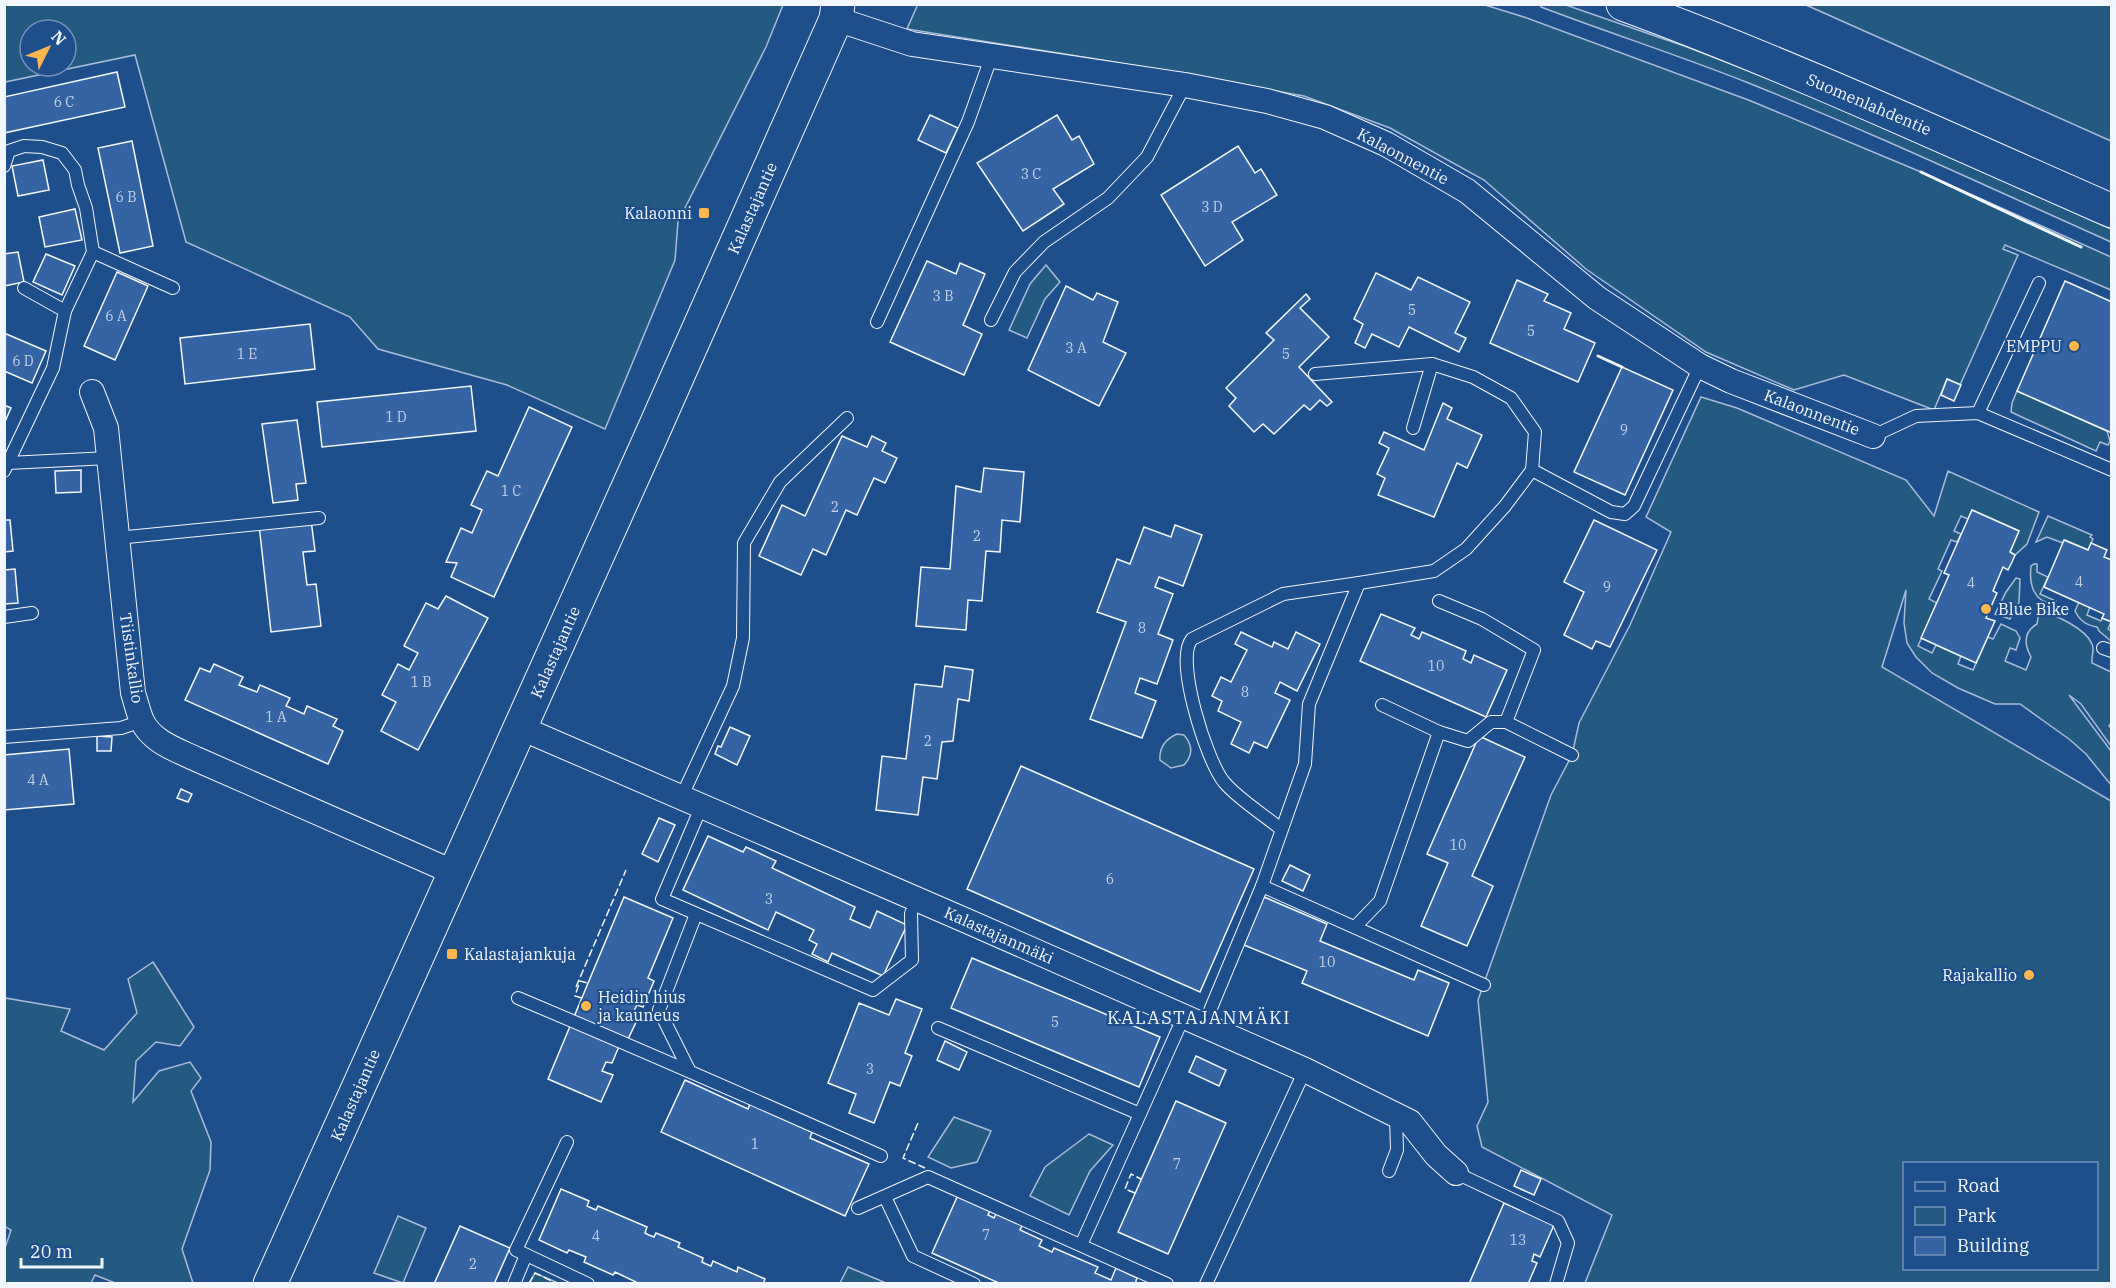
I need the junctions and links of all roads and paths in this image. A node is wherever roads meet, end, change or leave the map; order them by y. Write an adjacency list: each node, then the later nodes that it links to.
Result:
1 (1623, 4): 6 (main road, Suomenlahdentie)
2 (840, 9): 3 (street, Kalaonnentie); 35 (main road, Kalastajantie)
3 (992, 55): 4 (street, Kalaonnentie); 13 (lane)
4 (1185, 85): 12 (lane); 15 (street, Kalaonnentie)
5 (4, 166): 7 (lane)
6 (2112, 211)
7 (93, 252): 10 (lane); 11 (lane)
8 (2039, 283): 18 (lane)
9 (24, 288): 11 (lane)
10 (173, 288)
11 (65, 311): 23 (lane)
12 (991, 320)
13 (877, 322)
14 (1432, 364): 16 (lane); 20 (lane); 24 (lane)
15 (1700, 366): 21 (street, Kalaonnentie); 24 (lane)
16 (1315, 374)
17 (92, 392): 22 (street, Tiistinkallio)
18 (1978, 413): 21 (lane); 25 (lane)
19 (847, 418): 39 (lane)
20 (1413, 428)
21 (1873, 436)
22 (109, 458): 23 (lane); 27 (street, Tiistinkallio)
23 (6, 467)
24 (1532, 470): 28 (lane)
25 (2112, 470)
26 (319, 518): 27 (lane)
27 (117, 538): 33 (street, Tiistinkallio)
28 (1359, 583): 41 (lane); 41 (lane)
29 (1439, 601): 34 (lane)
30 (32, 613): 31 (lane)
31 (4, 617)
32 (1382, 705): 36 (lane)
33 (142, 721): 37 (lane); 42 (street, Tiistinkallio)
34 (1506, 722): 36 (lane); 38 (lane)
35 (521, 728): 39 (street, Kalastajanmäki); 42 (main road, Kalastajantie)
36 (1439, 732): 46 (lane)
37 (4, 737)
38 (1572, 754)
39 (681, 798): 49 (street, Kalastajanmäki)
40 (696, 819): 45 (lane)
41 (1281, 829): 43 (lane)
42 (455, 873): 63 (main road, Kalastajantie)
43 (1262, 885): 46 (lane); 49 (lane)
44 (911, 912): 45 (lane)
45 (696, 914): 51 (lane)
46 (1355, 927): 47 (lane)
47 (1484, 985)
48 (518, 998): 51 (lane)
49 (1194, 1021): 52 (street, Kalastajanmäki); 53 (lane)
50 (938, 1028): 53 (lane)
51 (689, 1070): 56 (lane)
52 (1305, 1070): 54 (street, Kalastajanmäki); 68 (lane)
53 (1140, 1114): 61 (lane)
54 (1396, 1115): 57 (lane); 58 (street, Kalastajanmäki)
55 (567, 1142): 62 (lane)
56 (880, 1156)
57 (1389, 1170)
58 (1456, 1173): 69 (lane)
59 (885, 1197): 60 (lane); 61 (lane); 66 (lane)
60 (858, 1208)
61 (1081, 1245): 67 (lane)
62 (526, 1255): 64 (lane); 65 (lane)
63 (270, 1284)
64 (514, 1284)
65 (588, 1284)
66 (974, 1284)
67 (1167, 1284)
68 (1206, 1284)
69 (1556, 1284)

